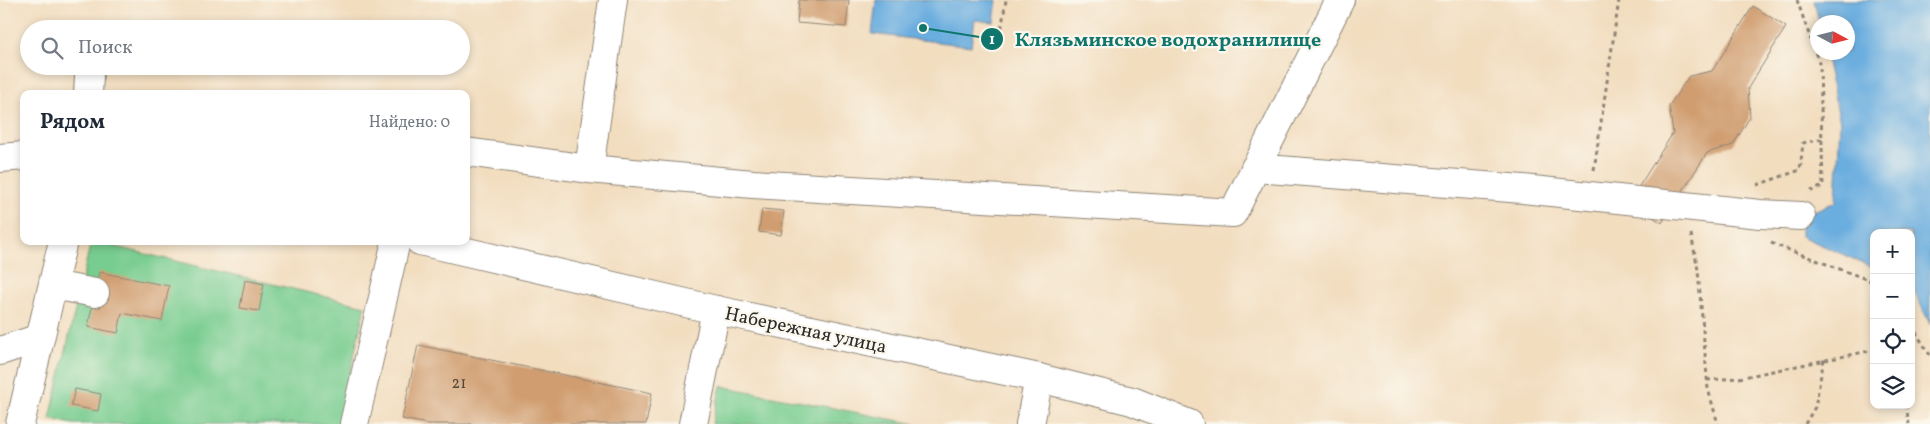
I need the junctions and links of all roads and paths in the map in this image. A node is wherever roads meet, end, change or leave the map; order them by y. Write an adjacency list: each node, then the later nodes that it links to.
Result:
1 (613, 0): 11 (street)
2 (1006, 0): 6 (path)
3 (1340, 0): 12 (street)
4 (1619, 0): 14 (path)
5 (1797, 0): 7 (path)
6 (999, 44)
7 (1822, 139): 13 (path); 15 (path)
8 (470, 153): 11 (street)
9 (20, 156): 10 (street)
10 (0, 158)
11 (589, 168): 12 (street)
12 (1255, 168): 14 (street)
13 (1755, 186)
14 (1591, 195): 15 (street)
15 (1803, 205)
16 (1690, 228): 30 (path)
17 (62, 245): 20 (street)
18 (395, 245): 33 (street)
19 (437, 245): 22 (street, Набережная улица)
20 (53, 285): 21 (street); 24 (street)
21 (95, 293)
22 (716, 310): 29 (street, Набережная улица); 34 (street)
23 (1915, 331): 27 (path)
24 (40, 338): 25 (street); 32 (street)
25 (0, 351)
26 (1870, 351): 28 (path)
27 (1930, 355)
28 (1824, 360): 30 (path); 38 (path)
29 (1039, 378): 35 (street); 36 (street, Набережная улица)
30 (1707, 380): 37 (path)
31 (1907, 409): 39 (path)
32 (20, 424)
33 (354, 424)
34 (693, 424)
35 (1030, 424)
36 (1189, 424)
37 (1718, 424)
38 (1805, 424)
39 (1909, 424)

